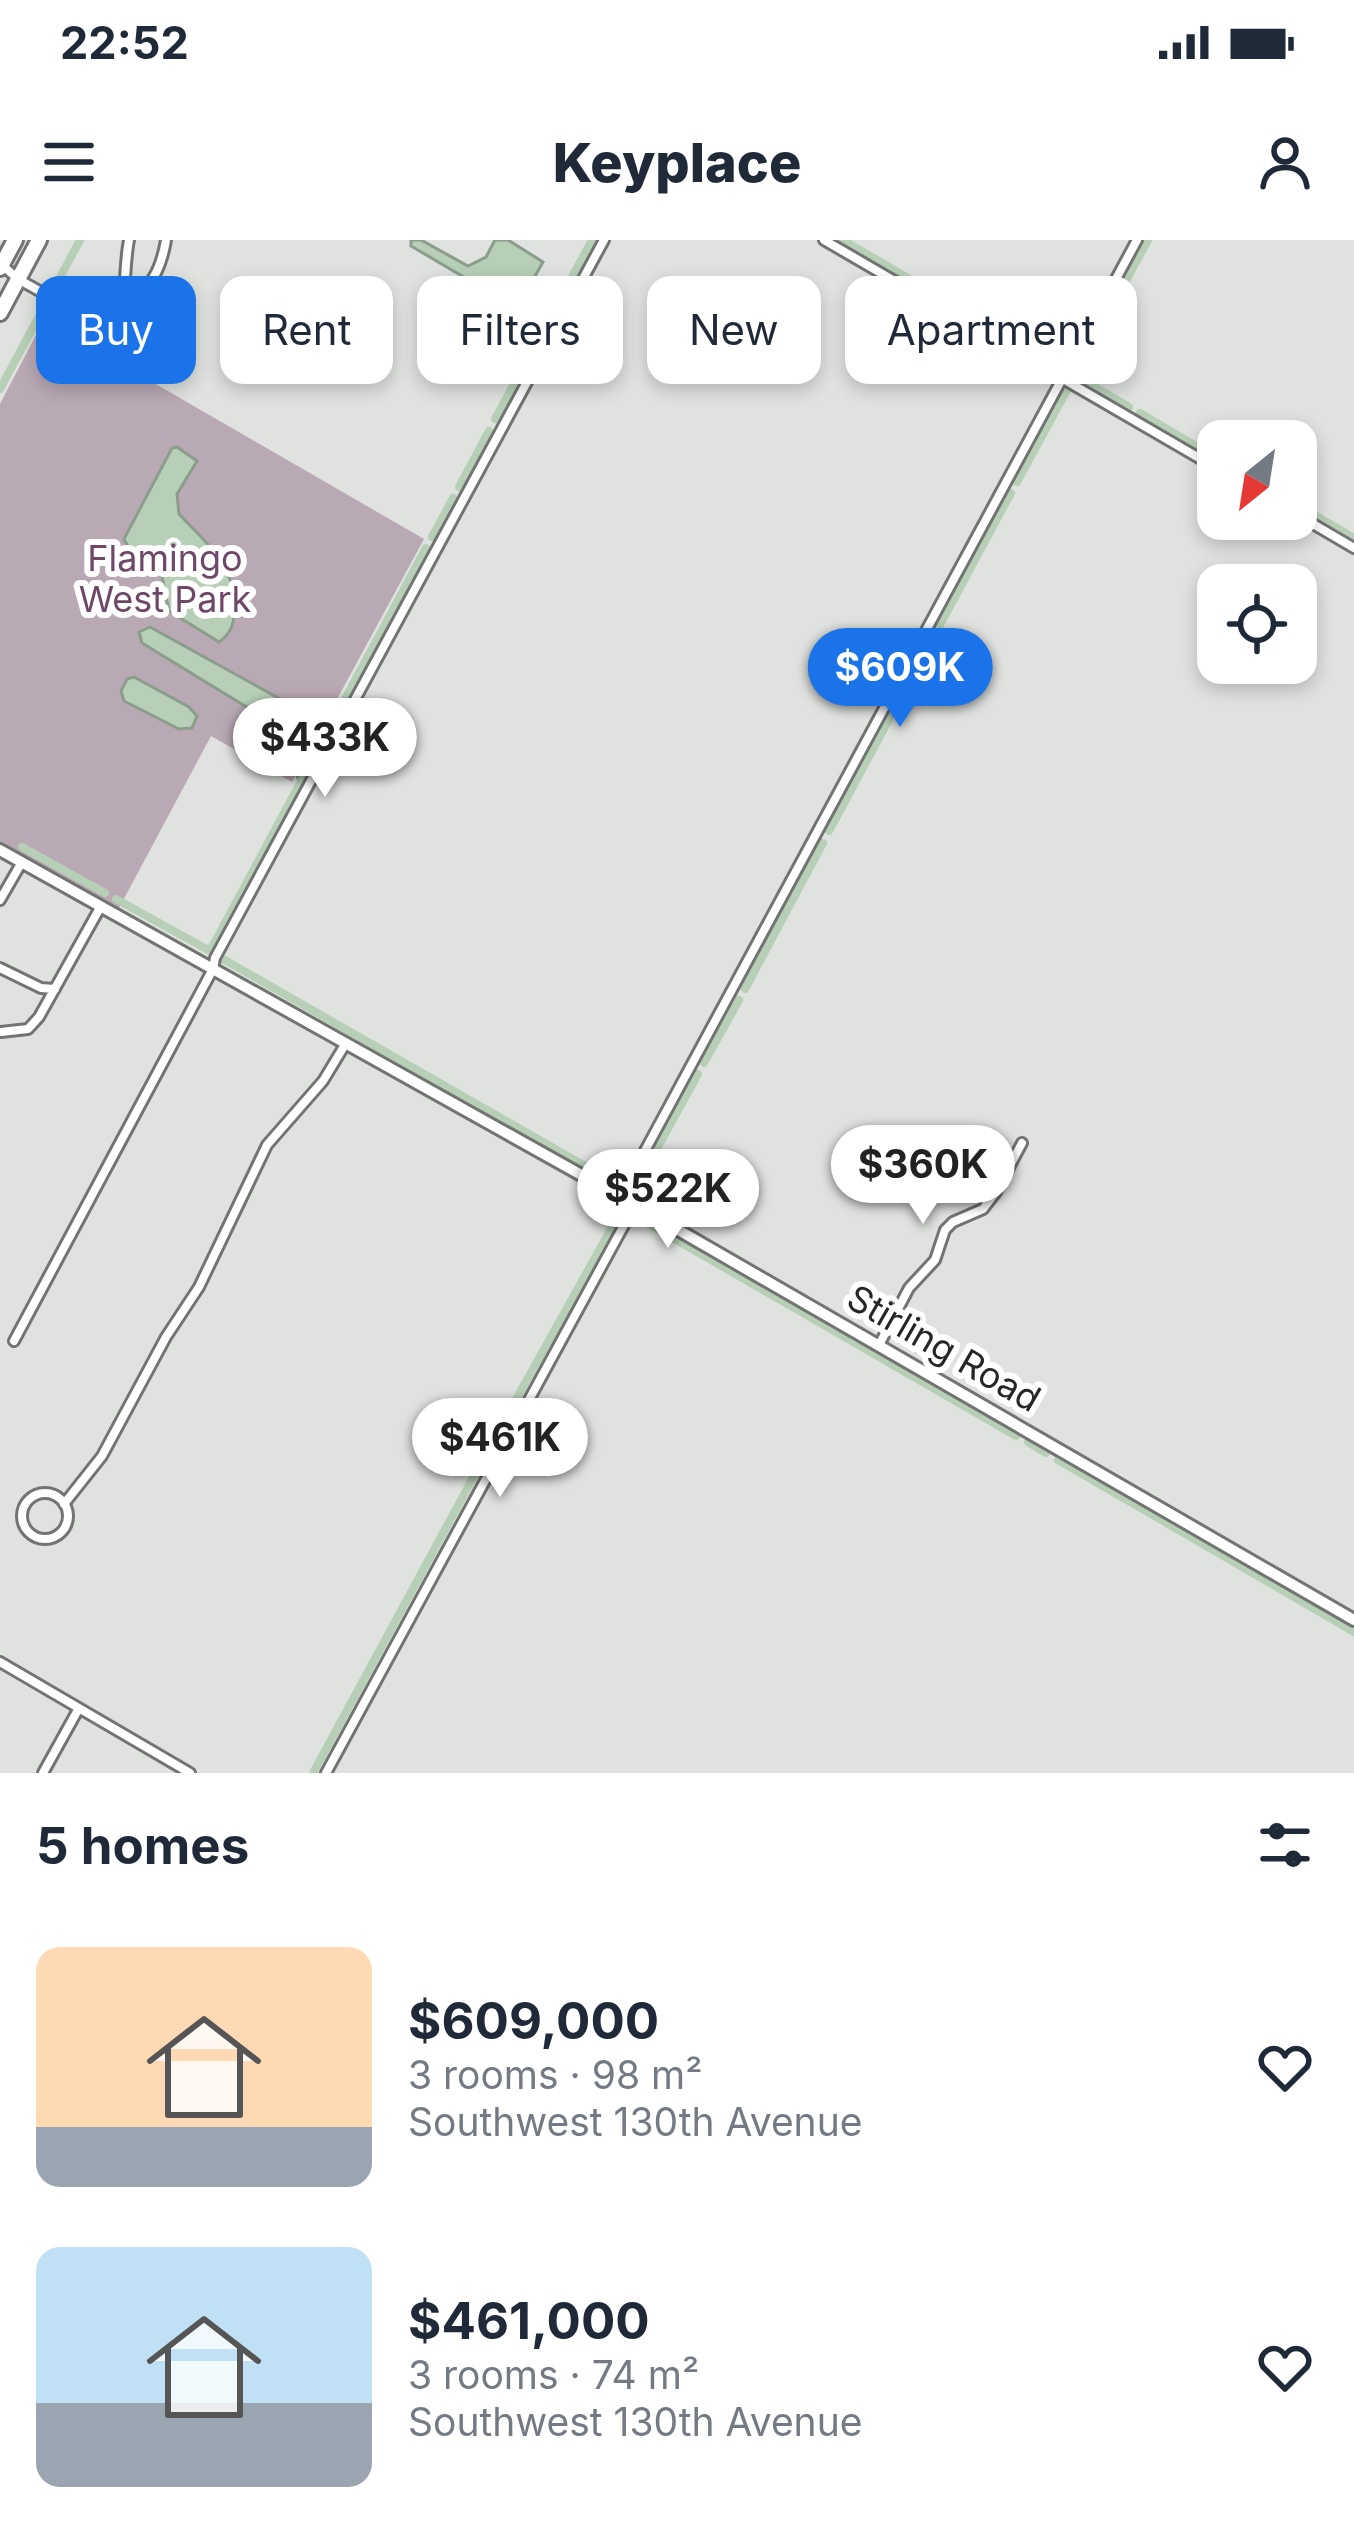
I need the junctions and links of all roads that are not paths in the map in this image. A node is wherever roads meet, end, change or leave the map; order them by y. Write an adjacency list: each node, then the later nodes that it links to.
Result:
1 (15, 240): 8 (highway)
2 (40, 240): 13 (highway)
3 (130, 240): 9 (street)
4 (166, 240): 10 (street)
5 (604, 240): 26 (street)
6 (824, 240): 11 (street)
7 (1137, 240): 12 (street)
8 (0, 267): 13 (street)
9 (125, 276)
10 (154, 276)
11 (886, 276)
12 (1118, 276)
13 (24, 282): 14 (street); 15 (highway)
14 (36, 289)
15 (0, 313)
16 (1060, 384): 31 (street)
17 (1073, 384): 18 (street)
18 (1197, 457)
19 (1317, 526): 20 (street)
20 (1354, 548)
21 (0, 850): 22 (street, Stirling Road)
22 (22, 862): 23 (street); 24 (street, Stirling Road)
23 (0, 900)
24 (101, 906): 26 (street, Stirling Road); 27 (street)
25 (0, 968): 27 (street)
26 (213, 969): 29 (street, Stirling Road); 33 (street)
27 (55, 989): 28 (street)
28 (1, 1033)
29 (346, 1043): 31 (street, Stirling Road); 35 (street)
30 (1022, 1143): 34 (street)
31 (620, 1197): 32 (street, Stirling Road)
32 (635, 1205): 34 (street, Stirling Road); 41 (street)
33 (14, 1341)
34 (878, 1346): 36 (street, Stirling Road)
35 (64, 1504): 35 (street)
36 (1354, 1620)
37 (0, 1662): 38 (street)
38 (79, 1708): 39 (street); 40 (street)
39 (43, 1773)
40 (190, 1773)
41 (326, 1773)

